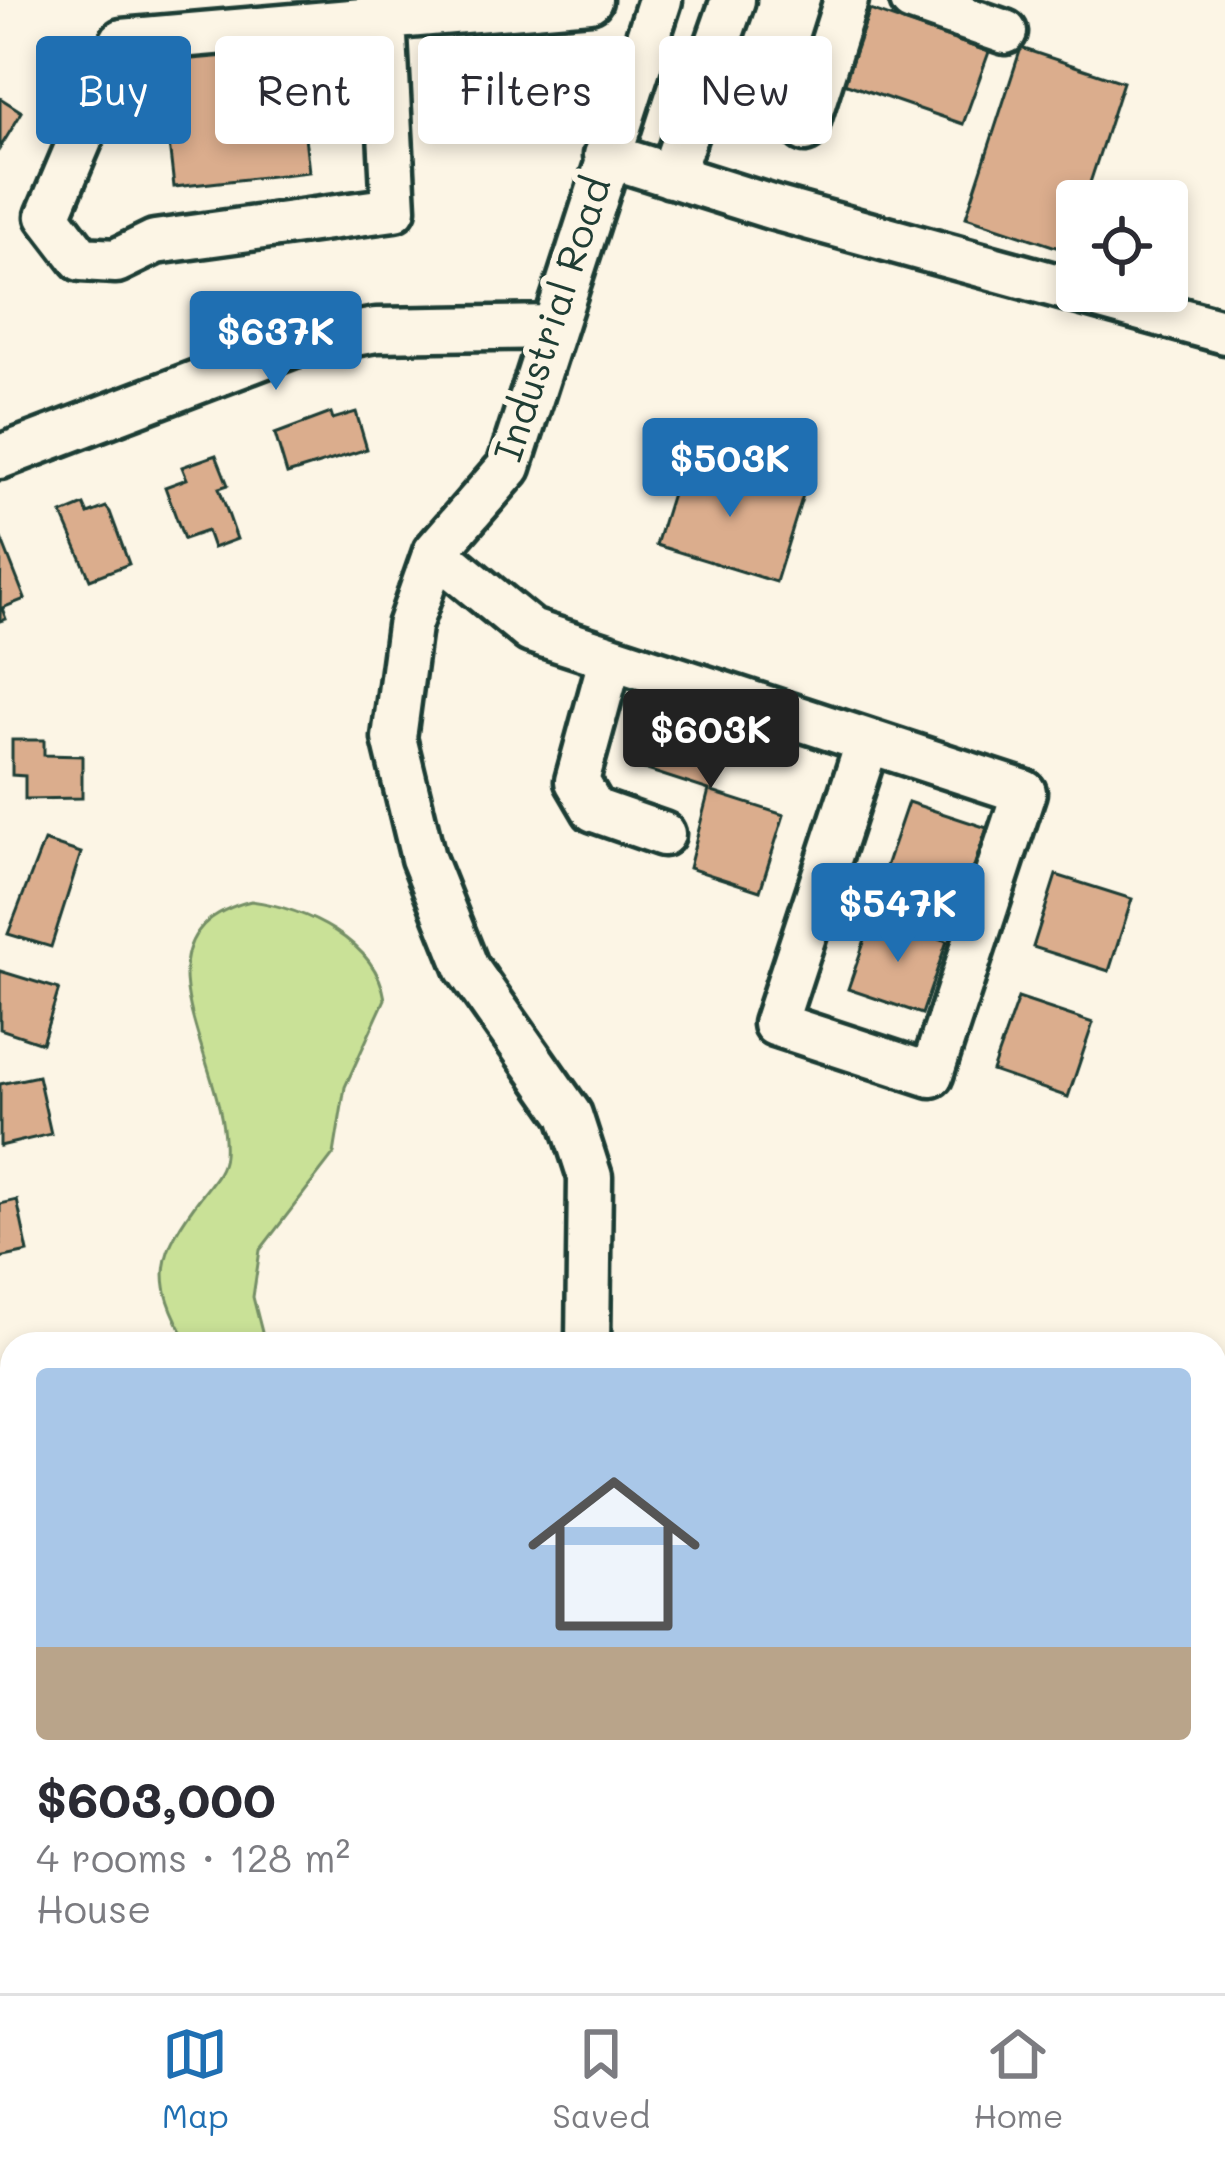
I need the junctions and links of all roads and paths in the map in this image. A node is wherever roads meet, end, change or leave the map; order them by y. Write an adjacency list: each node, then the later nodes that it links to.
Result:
1 (590, 0): 6 (street)
2 (660, 0): 9 (street, Industrial Road)
3 (733, 0): 10 (street)
4 (846, 0): 8 (street)
5 (912, 0): 7 (street)
6 (384, 18): 6 (street)
7 (1005, 32)
8 (832, 44)
9 (606, 155): 10 (street); 11 (street, Industrial Road)
10 (671, 176): 12 (street)
11 (553, 328): 13 (street); 14 (street, Industrial Road)
12 (1225, 332)
13 (0, 457)
14 (436, 552): 15 (street); 18 (street)
15 (610, 657): 16 (street); 17 (street)
16 (868, 741): 16 (street)
17 (663, 834)
18 (587, 1332)

